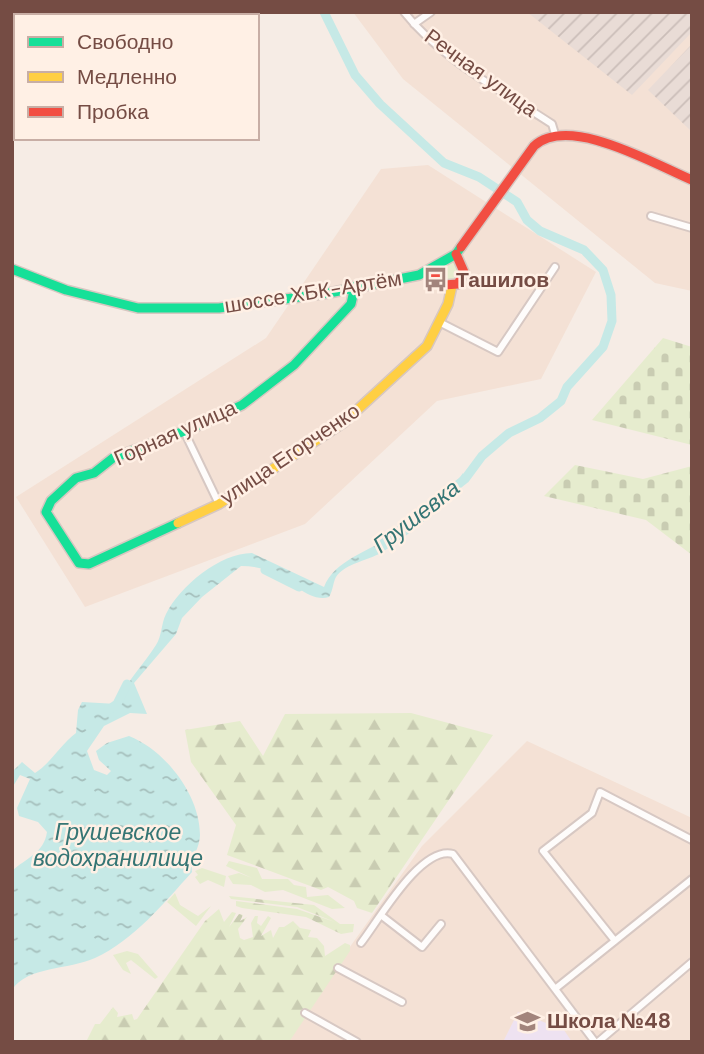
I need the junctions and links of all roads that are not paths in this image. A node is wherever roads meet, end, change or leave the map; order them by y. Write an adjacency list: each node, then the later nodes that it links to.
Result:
1 (404, 12): 3 (street, Речная улица)
2 (431, 12): 3 (street)
3 (414, 24): 4 (street, Речная улица)
4 (555, 134): 5 (street); 8 (street, шоссе ХБК-Артём)
5 (690, 176)
6 (651, 216): 7 (street)
7 (692, 228)
8 (456, 254): 11 (street, шоссе ХБК-Артём); 13 (street, улица Егорченко)
9 (555, 267): 14 (street)
10 (12, 269): 12 (street, шоссе ХБК-Артём)
11 (430, 271): 12 (street, шоссе ХБК-Артём); 13 (street)
12 (355, 286): 15 (street, Горная улица)
13 (452, 286): 14 (street, улица Егорченко)
14 (439, 322): 16 (street, улица Егорченко)
15 (183, 429): 16 (street); 17 (street, Горная улица)
16 (219, 504): 17 (street, улица Егорченко)
17 (79, 563)
18 (692, 840): 22 (street)
19 (692, 879): 22 (street)
20 (382, 916): 21 (street); 23 (street); 26 (street)
21 (441, 924)
22 (615, 941): 26 (street)
23 (361, 943)
24 (692, 962): 30 (street)
25 (338, 968): 27 (street)
26 (555, 989): 30 (street)
27 (402, 1002)
28 (305, 1013): 29 (street)
29 (357, 1042)
30 (596, 1042)

